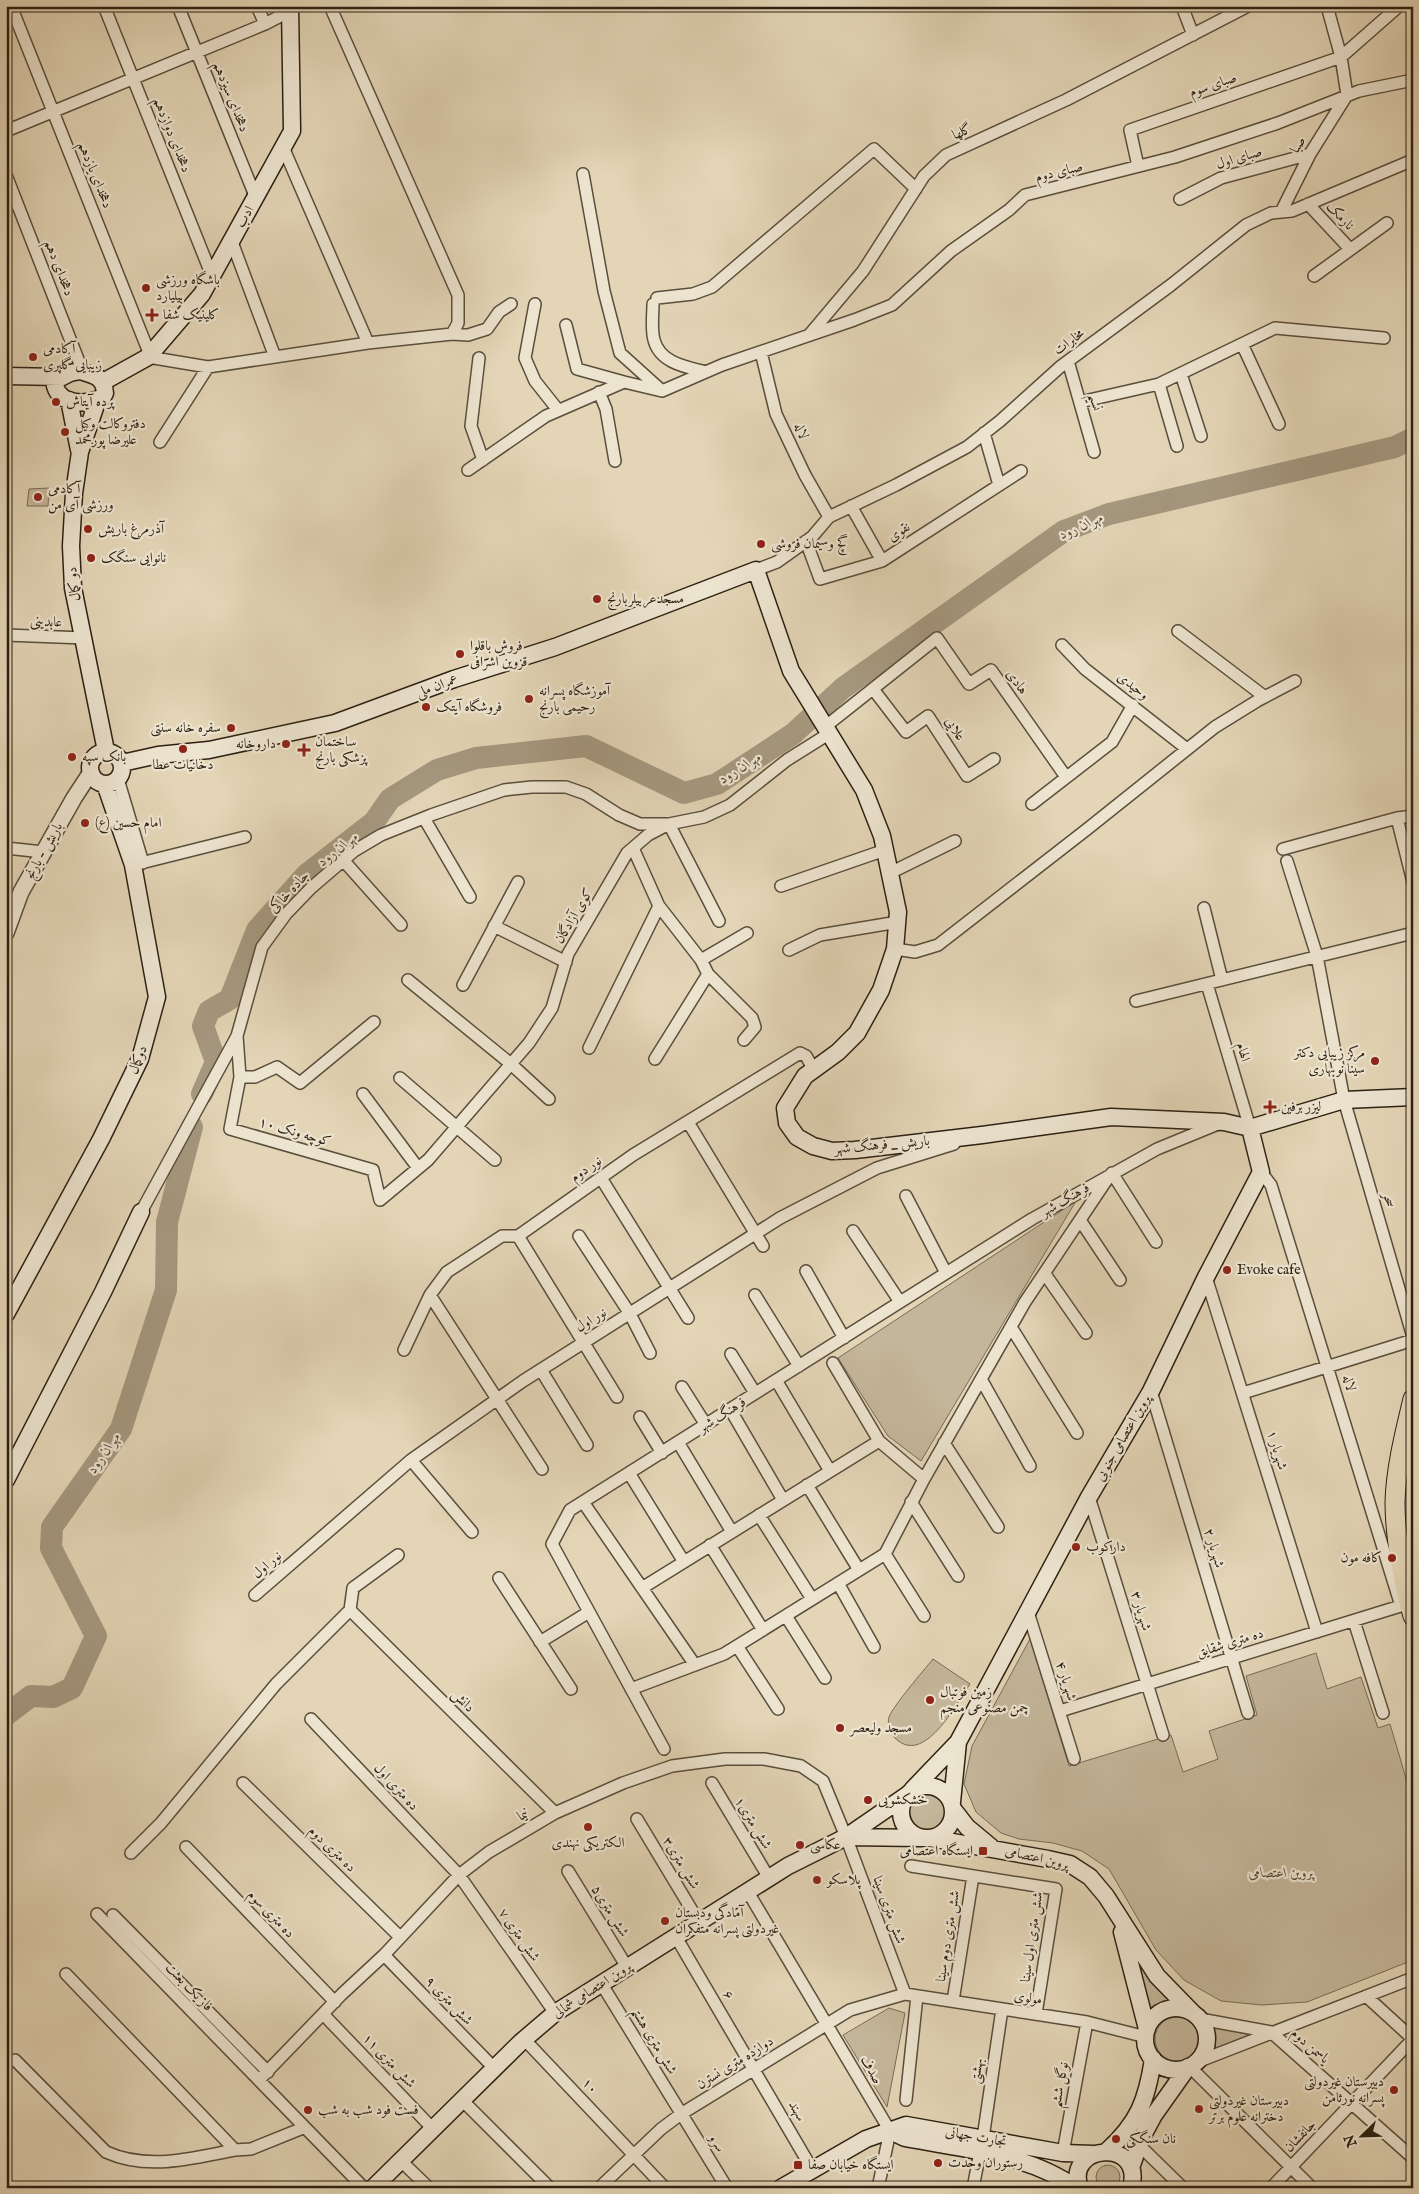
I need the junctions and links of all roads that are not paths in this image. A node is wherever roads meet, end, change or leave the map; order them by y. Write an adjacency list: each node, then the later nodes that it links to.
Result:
1 (11, 6): 18 (street, دهخدای یازدهم)
2 (104, 6): 15 (street, دهخدای دوازدهم)
3 (178, 6): 13 (street, دهخدای سیزدهم)
4 (257, 6): 11 (street)
5 (330, 6): 39 (street)
6 (1182, 6): 12 (street)
7 (1248, 6): 12 (street, گلها)
8 (1328, 6): 14 (street)
9 (1399, 6): 14 (street)
10 (293, 8): 11 (street); 20 (main road, ادب)
11 (266, 24): 13 (street)
12 (1193, 35): 26 (street, گلها)
13 (197, 51): 15 (street); 27 (street, دهخدای سیزدهم)
14 (1341, 57): 17 (street); 23 (street, صبای سوم)
15 (133, 78): 18 (street); 34 (street, دهخدای دوازدهم)
16 (1413, 80): 17 (street, صبای دوم)
17 (1347, 95): 21 (street, صبا); 23 (street, صبای دوم)
18 (54, 112): 19 (street); 45 (street, دهخدای یازدهم)
19 (6, 130)
20 (283, 147): 27 (main road, ادب); 42 (street)
21 (1310, 154): 28 (street, صبای اول); 30 (street, صبا)
22 (1413, 160): 29 (street, مخابرات)
23 (1138, 166): 40 (street, صبای دوم)
24 (583, 174): 58 (street)
25 (6, 175): 50 (street, دهخدای دهم)
26 (916, 189): 40 (street, گلها); 51 (street)
27 (256, 198): 32 (main road, ادب)
28 (1180, 199)
29 (1308, 204): 30 (street, مخابرات); 33 (street, نارمک)
30 (1281, 212): 48 (street, مخابرات)
31 (1387, 223): 33 (street)
32 (232, 242): 34 (main road, ادب); 46 (street)
33 (1350, 249): 35 (street)
34 (212, 276): 45 (main road, ادب)
35 (1314, 276)
36 (511, 304): 39 (street)
37 (535, 304): 62 (street)
38 (566, 326): 55 (street)
39 (452, 334): 42 (street)
40 (809, 335): 44 (street, صبای دوم)
41 (1384, 338): 43 (street)
42 (368, 343): 46 (street)
43 (1242, 344): 53 (street); 63 (street)
44 (760, 352): 51 (street, صبای دوم); 76 (street, لاله)
45 (149, 356): 49 (street); 54 (main road, ادب)
46 (275, 357): 49 (street)
47 (479, 358): 70 (street)
48 (1068, 361): 61 (street, نسیم); 64 (street, مخابرات)
49 (208, 367): 66 (street)
50 (83, 372): 54 (main road); 57 (main road)
51 (706, 372): 58 (street, صبای دوم)
52 (7, 374): 57 (main road)
53 (1180, 374): 56 (street); 65 (street)
54 (103, 382): 60 (main road)
55 (624, 382): 58 (street); 59 (street)
56 (1159, 384): 61 (street); 67 (street)
57 (62, 389): 60 (main road); 68 (main road)
58 (662, 391)
59 (599, 392): 62 (street); 71 (street)
60 (98, 399): 68 (main road)
61 (1080, 402): 69 (street, نسیم)
62 (558, 410): 70 (street)
63 (1279, 424)
64 (984, 433): 74 (street); 75 (street, مخابرات)
65 (1201, 436)
66 (160, 442)
67 (1177, 446)
68 (80, 452): 82 (main road, دو کمال)
69 (1094, 452)
70 (483, 460): 72 (street)
71 (615, 461)
72 (468, 470)
73 (1020, 471): 74 (street, نقوی)
74 (999, 485): 78 (street, نقوی)
75 (851, 506): 76 (street, مخابرات); 78 (street)
76 (829, 517): 77 (street, مخابرات)
77 (806, 541): 78 (street, نقوی); 79 (street, مخابرات)
78 (882, 561)
79 (756, 570): 89 (main road, باریش _ فرهنگ شهر); 93 (main road, عمران ملی)
80 (1178, 631): 87 (street)
81 (6, 635): 82 (street, عابدینی)
82 (84, 638): 91 (main road, دو کمال)
83 (938, 638): 86 (street, کوی آزادگان); 95 (street, هادی)
84 (1062, 645): 88 (street, وحیدی)
85 (1295, 681): 87 (street)
86 (873, 689): 89 (street, کوی آزادگان); 92 (street, علایی)
87 (1265, 697): 90 (street)
88 (1133, 705): 90 (street, وحیدی); 95 (street)
89 (828, 729): 101 (street, کوی آزادگان); 107 (main road, باریش _ فرهنگ شهر)
90 (1187, 749): 126 (street)
91 (102, 753): 93 (main road); 94 (main road)
92 (994, 759)
93 (122, 763): 96 (main road)
94 (91, 772): 96 (main road); 108 (street, باریش - بارنج)
95 (1066, 777): 97 (street)
96 (111, 782): 111 (main road, دوکمال)
97 (1032, 804)
98 (1413, 816): 100 (street)
99 (424, 818): 101 (street, جاده خاکی); 109 (street, جاده خاکی); 116 (street)
100 (1397, 818): 106 (street); 114 (street)
101 (669, 824): 105 (street, کوی آزادگان); 119 (street)
102 (245, 837): 111 (street)
103 (955, 841): 112 (street)
104 (6, 848): 108 (street)
105 (633, 848): 117 (street); 130 (street, کوی آزادگان)
106 (1283, 849)
107 (885, 850): 112 (main road, باریش _ فرهنگ شهر); 115 (street)
108 (43, 852): 124 (street, باریش - بارنج)
109 (343, 860): 121 (street); 138 (street, جاده خاکی)
110 (1287, 861): 128 (street, سحر)
111 (138, 864): 179 (main road, دوکمال)
112 (890, 873): 120 (main road, باریش _ فرهنگ شهر)
113 (518, 882): 122 (street)
114 (1413, 882)
115 (782, 886)
116 (470, 897)
117 (659, 906): 129 (street); 140 (street)
118 (1204, 908): 133 (street)
119 (719, 922)
120 (898, 922): 126 (main road, باریش _ فرهنگ شهر); 127 (street)
121 (401, 925)
122 (494, 926): 130 (street); 135 (street)
123 (1413, 932): 128 (street)
124 (6, 933)
125 (747, 933): 129 (street)
126 (895, 949): 143 (main road, باریش _ فرهنگ شهر)
127 (789, 950)
128 (1317, 956): 133 (street); 149 (street, سحر)
129 (701, 960): 131 (street)
130 (566, 962): 142 (street, کوی آزادگان)
131 (708, 974): 139 (street); 141 (street)
132 (408, 980): 142 (street)
133 (1222, 980): 134 (street)
134 (1207, 984): 136 (street); 153 (street, الهام)
135 (463, 985)
136 (1136, 1001)
137 (374, 1022): 144 (street)
138 (237, 1036): 144 (street); 162 (street, جاده خاکی)
139 (744, 1040)
140 (589, 1048)
141 (655, 1059)
142 (511, 1064): 147 (street); 152 (street, کوی آزادگان)
143 (814, 1070): 150 (street, نور دوم); 154 (main road, باریش _ فرهنگ شهر)
144 (240, 1077): 161 (street, کوچه ونک ۱۰)
145 (400, 1078): 152 (street)
146 (363, 1094): 156 (street)
147 (549, 1099)
148 (1409, 1099): 149 (main road, باریش _ فرهنگ شهر)
149 (1344, 1100): 153 (main road, باریش _ فرهنگ شهر); 185 (street, سحر)
150 (688, 1122): 159 (street, نور دوم); 165 (street)
151 (1224, 1122): 153 (main road, باریش _ فرهنگ شهر); 154 (main road, باریش _ فرهنگ شهر); 158 (street)
152 (457, 1127): 155 (street); 156 (street, کوی آزادگان)
153 (1250, 1128): 157 (main road)
154 (982, 1135): 165 (street, نور اول)
155 (495, 1160)
156 (418, 1168): 161 (street, کوی آزادگان)
157 (1261, 1172): 173 (main road, پروین اعتصامی جنوبی); 192 (street, لاله)
158 (1112, 1173): 163 (street, فرهنگ شهر); 168 (street); 171 (street, فرهنگ شهر)
159 (601, 1178): 166 (street, نور دوم); 175 (street)
160 (906, 1196): 171 (street)
161 (380, 1200)
162 (141, 1212): 218 (main road)
163 (1080, 1220): 172 (street, فرهنگ شهر); 174 (street)
164 (853, 1230): 178 (street)
165 (756, 1234): 169 (street); 175 (street, نور اول)
166 (518, 1236): 176 (street, نور دوم); 186 (street)
167 (579, 1236): 180 (street)
168 (1156, 1242)
169 (763, 1246)
170 (806, 1271): 184 (street)
171 (946, 1273): 178 (street, فرهنگ شهر)
172 (1045, 1274): 182 (street, فرهنگ شهر); 183 (street)
173 (1206, 1276): 197 (main road, پروین اعتصامی جنوبی); 198 (street, شهریار ۱)
174 (1120, 1280)
175 (669, 1288): 180 (street, نور اول); 181 (street)
176 (430, 1295): 187 (street, نور دوم); 201 (street)
177 (755, 1295): 191 (street)
178 (900, 1302): 184 (street, فرهنگ شهر)
179 (6, 1314)
180 (630, 1314): 186 (street, نور اول); 188 (street)
181 (688, 1318)
182 (1011, 1327): 194 (street, فرهنگ شهر); 206 (street)
183 (1086, 1333)
184 (844, 1338): 191 (street, فرهنگ شهر)
185 (1413, 1339): 192 (street)
186 (584, 1343): 193 (street, نور اول); 200 (street)
187 (404, 1350)
188 (650, 1353)
189 (731, 1354): 199 (street)
190 (833, 1363): 207 (street)
191 (799, 1366): 195 (street, فرهنگ شهر)
192 (1328, 1366): 198 (street); 239 (street, لاله)
193 (541, 1370): 201 (street, نور اول); 210 (street)
194 (981, 1378): 209 (street, فرهنگ شهر); 213 (street)
195 (776, 1380): 199 (street, فرهنگ شهر); 215 (street)
196 (682, 1387): 205 (street)
197 (1151, 1391): 220 (main road, پروین اعتصامی جنوبی); 251 (street, شهریار ۲)
198 (1243, 1392): 247 (street, شهریار ۱)
199 (755, 1393): 203 (street, فرهنگ شهر)
200 (617, 1397)
201 (498, 1398): 212 (street, نور اول); 214 (street)
202 (1412, 1407): 239 (main road)
203 (730, 1409): 205 (street, فرهنگ شهر); 221 (street)
204 (640, 1416): 211 (street)
205 (706, 1425): 208 (street, فرهنگ شهر)
206 (1077, 1433)
207 (879, 1441): 215 (street); 217 (street)
208 (678, 1442): 211 (street, فرهنگ شهر); 227 (street)
209 (944, 1443): 217 (street, فرهنگ شهر); 225 (street)
210 (587, 1445)
211 (662, 1452): 216 (street, فرهنگ شهر)
212 (411, 1460): 226 (street); 237 (street, نور اول)
213 (1030, 1466)
214 (542, 1469)
215 (830, 1471): 219 (street)
216 (629, 1473): 222 (street, فرهنگ شهر); 231 (street)
217 (924, 1479): 223 (street, فرهنگ شهر)
218 (6, 1480)
219 (807, 1485): 221 (street); 232 (street)
220 (1089, 1497): 242 (main road, پروین اعتصامی جنوبی); 254 (street, شهریار ۳)
221 (783, 1500): 224 (street)
222 (583, 1502): 236 (street); 241 (street, فرهنگ شهر)
223 (911, 1502): 229 (street, فرهنگ شهر); 233 (street)
224 (759, 1515): 227 (street); 238 (street)
225 (998, 1527)
226 (472, 1532)
227 (732, 1532): 228 (street)
228 (710, 1545): 231 (street); 246 (street)
229 (885, 1554): 232 (street); 244 (street)
230 (398, 1555): 240 (street)
231 (684, 1562): 236 (street)
232 (859, 1570): 235 (street)
233 (958, 1576)
234 (499, 1578): 248 (street)
235 (838, 1583): 238 (street); 250 (street)
236 (642, 1588): 252 (street)
237 (255, 1595)
238 (812, 1599): 243 (street)
239 (1408, 1609): 245 (street, ده متری شقایق)
240 (350, 1610): 270 (street, دانش); 276 (street)
241 (589, 1612): 248 (street); 256 (street, فرهنگ شهر)
242 (1028, 1612): 258 (street, شهریار ۴); 263 (main road, پروین اعتصامی جنوبی)
243 (786, 1616): 246 (street); 253 (street)
244 (924, 1616)
245 (1354, 1621): 247 (street, ده متری شقایق); 260 (street)
246 (763, 1630): 249 (street)
247 (1317, 1632): 251 (street, ده متری شقایق)
248 (540, 1642): 255 (street)
249 (737, 1646): 252 (street); 257 (street)
250 (874, 1646)
251 (1231, 1658): 254 (street, ده متری شقایق); 259 (street, شهریار ۲)
252 (695, 1665): 256 (street)
253 (825, 1678)
254 (1148, 1684): 258 (street, ده متری شقایق); 262 (street, شهریار ۳)
255 (572, 1689)
256 (630, 1689): 264 (street, فرهنگ شهر)
257 (778, 1709)
258 (1060, 1711): 265 (street, شهریار ۴)
259 (1248, 1713)
260 (1383, 1713)
261 (311, 1719): 279 (street, ده متری اول)
262 (1164, 1735)
263 (958, 1742): 268 (main road, پروین اعتصامی جنوبی); 269 (main road, پروین اعتصامی جنوبی)
264 (664, 1749)
265 (1074, 1759)
266 (243, 1783): 287 (street, ده متری دوم)
267 (712, 1783): 281 (street, شش متری۱)
268 (909, 1792): 269 (main road); 272 (main road, پروین اعتصامی شمالی); 273 (main road)
269 (953, 1806): 273 (main road); 275 (main road, پروین اعتصامی)
270 (556, 1813): 272 (street, نیما); 279 (street, نیما)
271 (637, 1819): 286 (street, شش متری۳)
272 (846, 1837): 273 (main road, پروین اعتصامی شمالی); 281 (main road, پروین اعتصامی شمالی); 294 (street, شش متری سینا)
273 (926, 1838): 275 (main road, پروین اعتصامی)
274 (186, 1847): 298 (street, ده متری سوم)
275 (991, 1848): 285 (main road, پروین اعتصامی)
276 (131, 1853)
277 (911, 1866): 280 (street, شش متری اول سینا)
278 (568, 1871): 290 (street, ۵شش متری)
279 (458, 1875): 287 (street, نیما); 300 (street, ۷ شش متری)
280 (973, 1876): 297 (street, شش متری دوم سینا); 302 (street, شش متری اول سینا)
281 (769, 1878): 282 (main road, پروین اعتصامی شمالی)
282 (748, 1892): 286 (main road, پروین اعتصامی شمالی); 305 (street, صدف)
283 (97, 1914): 316 (street, فاز یک بعثت)
284 (113, 1915): 315 (street)
285 (1118, 1918): 303 (main road, پروین اعتصامی); 307 (main road, پروین اعتصامی)
286 (699, 1922): 288 (main road, پروین اعتصامی شمالی)
287 (400, 1937): 289 (street, نیما)
288 (676, 1937): 290 (main road, پروین اعتصامی شمالی); 314 (street, ۶)
289 (384, 1955): 298 (street, نیما); 313 (street, ۹ شش متری)
290 (628, 1967): 293 (main road, پروین اعتصامی شمالی)
291 (66, 1974): 326 (street)
292 (1413, 1978): 296 (street)
293 (601, 1983): 300 (main road, پروین اعتصامی شمالی); 320 (street, شش متری هشتم)
294 (904, 1994): 295 (street, مولوی); 305 (street, دوازده متری نسترن)
295 (917, 1996): 297 (street, مولوی); 318 (street)
296 (1366, 1996): 306 (street); 309 (street)
297 (953, 2001): 299 (street, مولوی)
298 (334, 2002): 301 (street, نیما)
299 (1002, 2009): 302 (street, مولوی); 324 (street, بهشتی)
300 (555, 2013): 308 (main road, پروین اعتصامی شمالی)
301 (323, 2014): 315 (street, نیما); 322 (street, ۱۱ شش متری)
302 (1036, 2014): 304 (street, مولوی)
303 (1197, 2016): 306 (street); 307 (main road); 312 (main road)
304 (1087, 2022): 307 (street, مولوی); 328 (street, نوگل ششم)
305 (827, 2025): 314 (street, دوازده متری نسترن); 323 (street, صدف)
306 (1271, 2032): 312 (street); 319 (street, یاسمن دوم)
307 (1146, 2033): 310 (main road)
308 (524, 2039): 313 (main road, پروین اعتصامی شمالی); 327 (street, ۱۰)
309 (1413, 2039): 319 (street, جانفشان)
310 (1153, 2059): 312 (main road); 329 (main road)
311 (15, 2060): 326 (street)
312 (1192, 2065): 325 (main road); 334 (street)
313 (494, 2068): 317 (main road, پروین اعتصامی شمالی)
314 (755, 2068): 320 (street, دوازده متری نسترن); 335 (street, سهند)
315 (268, 2072): 316 (street, نیما)
316 (259, 2080): 321 (street, فاز یک بعثت)
317 (462, 2100): 322 (main road, پروین اعتصامی شمالی); 339 (street)
318 (906, 2100)
319 (1352, 2103): 331 (street, یاسمن دوم); 334 (street, جانفشان)
320 (681, 2114): 327 (street, دوازده متری نسترن); 342 (street, سرو)
321 (303, 2128): 326 (street); 336 (street, فاز یک بعثت)
322 (433, 2128): 332 (main road, پروین اعتصامی شمالی)
323 (890, 2132): 324 (main road, تجارت جهانی); 335 (main road); 344 (street)
324 (982, 2145): 330 (main road, تجارت جهانی); 345 (street, بهشتی)
325 (1139, 2145): 333 (main road); 349 (street)
326 (235, 2150)
327 (634, 2153): 340 (street, دوازده متری نسترن); 341 (street, ۱۰)
328 (1064, 2153): 329 (main road, تجارت جهانی); 330 (main road, تجارت جهانی)
329 (1100, 2153): 333 (main road); 347 (main road)
330 (1025, 2154): 346 (main road, تجارت جهانی)
331 (1413, 2158)
332 (400, 2160): 337 (main road, پروین اعتصامی شمالی); 338 (street)
333 (1131, 2168): 348 (main road)
334 (1290, 2168): 350 (street, جانفشان); 351 (street)
335 (812, 2169): 343 (main road)
336 (364, 2188)
337 (373, 2188)
338 (429, 2188)
339 (550, 2188)
340 (598, 2188)
341 (665, 2188)
342 (727, 2188)
343 (780, 2188)
344 (878, 2188)
345 (973, 2188)
346 (1076, 2188)
347 (1080, 2188)
348 (1131, 2188)
349 (1183, 2188)
350 (1271, 2188)
351 (1312, 2188)

